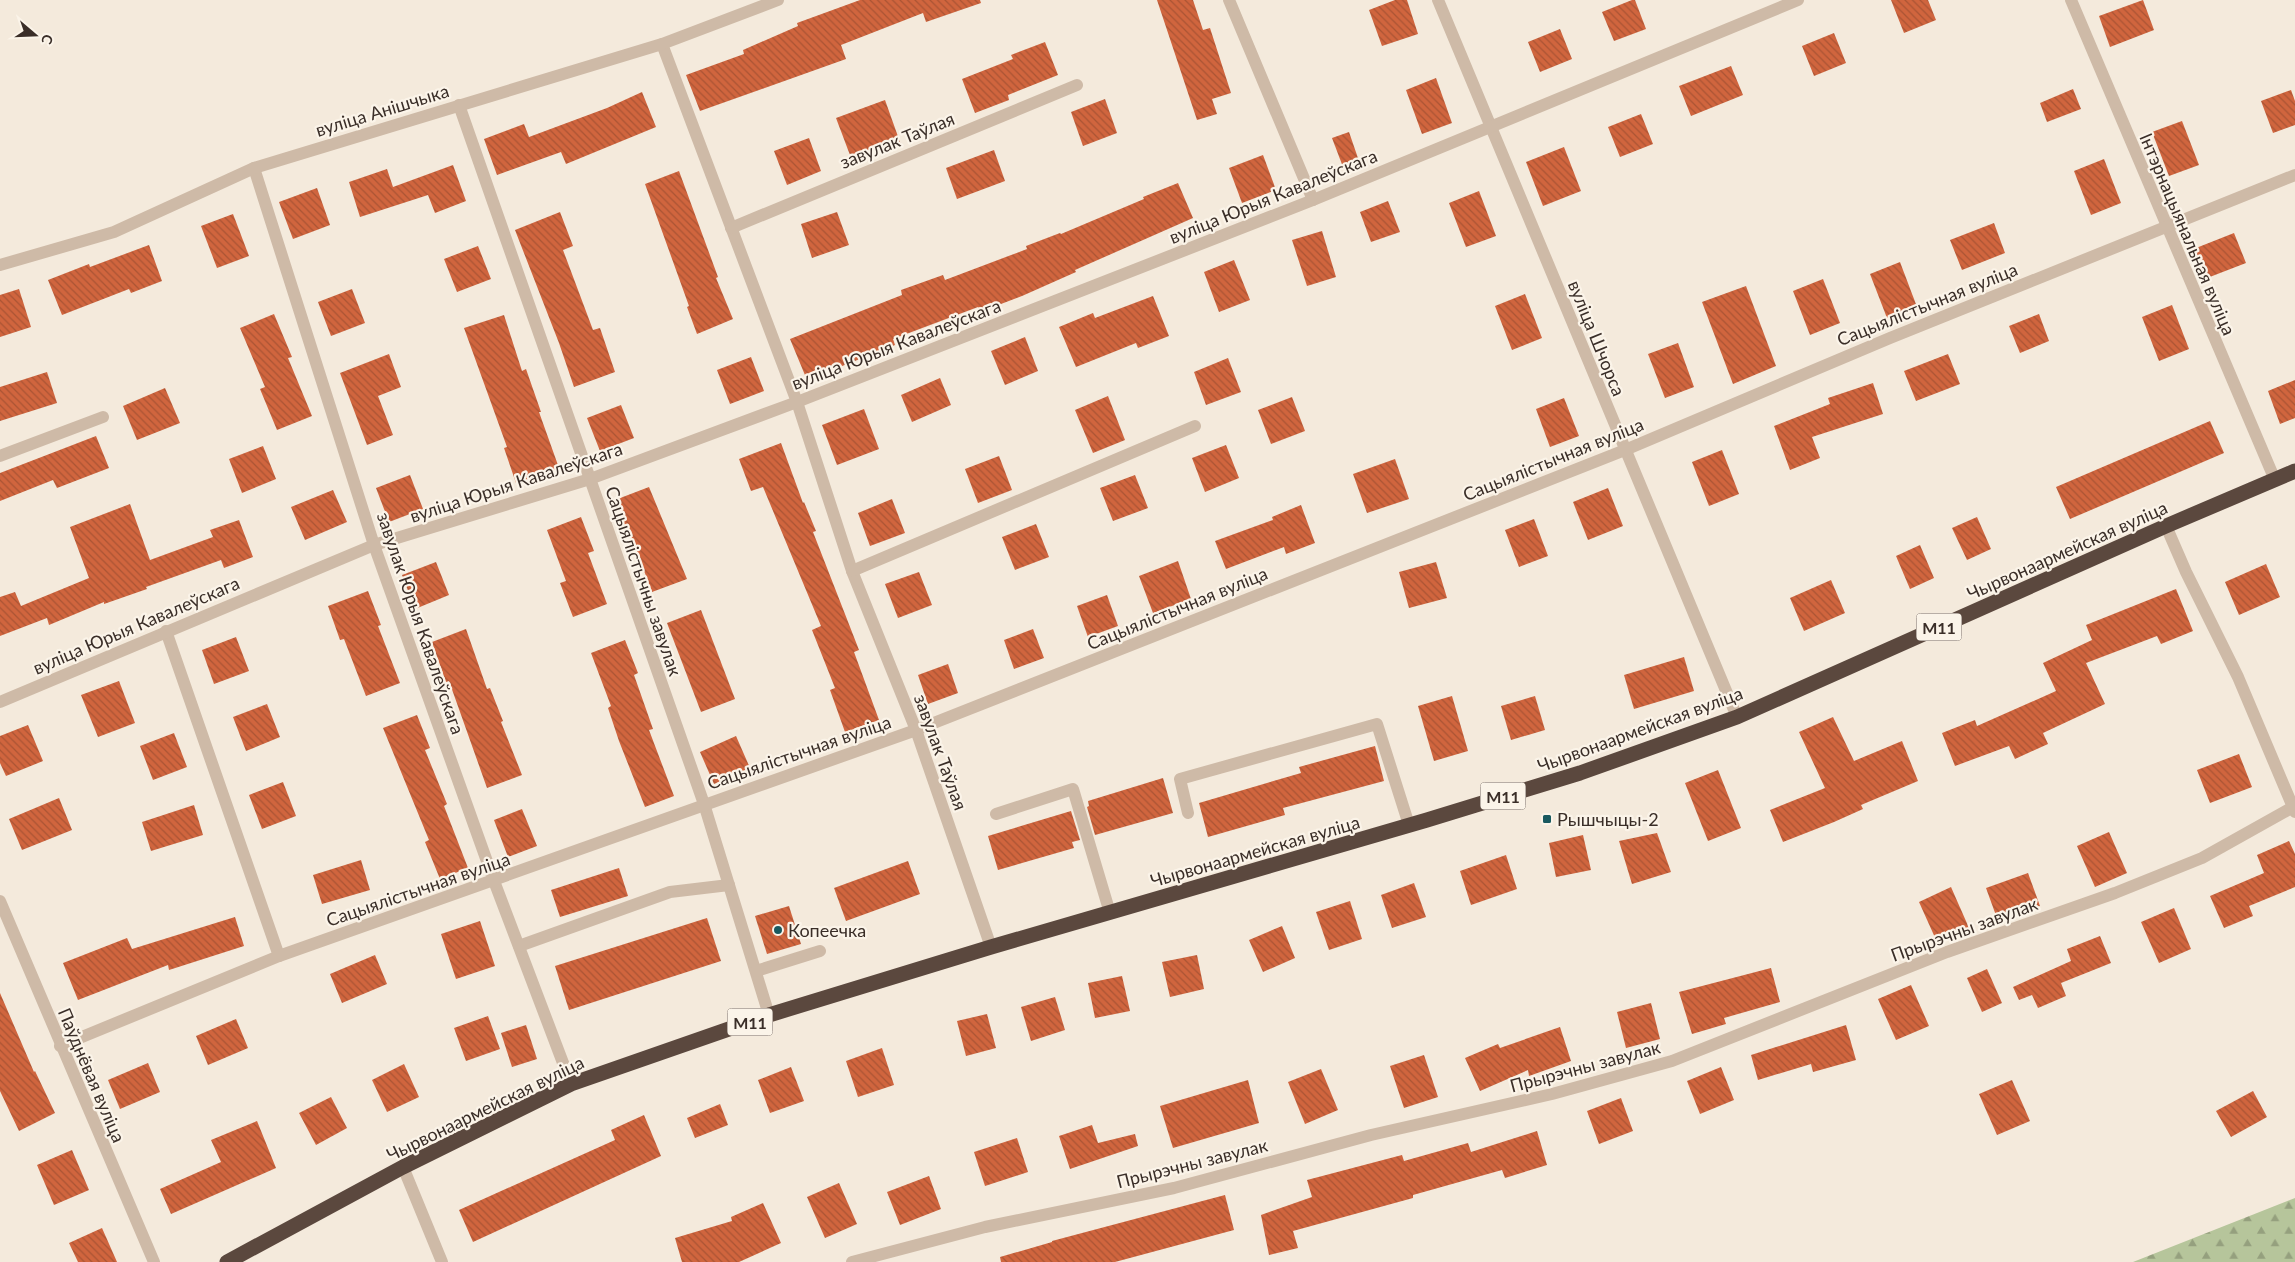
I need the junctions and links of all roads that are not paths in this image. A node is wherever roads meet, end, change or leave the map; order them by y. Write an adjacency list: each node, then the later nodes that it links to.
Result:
1 (778, 0): 6 (street, вуліца Анішчыка)
2 (1229, 0): 12 (street)
3 (1438, 0): 9 (street, вуліца Шчорса)
4 (1798, 0): 9 (street, вуліца Юрыя Кавалеўскага)
5 (2071, 0): 13 (street, Інтэрнацыянальная вуліца)
6 (662, 44): 8 (street, вуліца Анішчыка); 14 (street, завулак Таўлая)
7 (1077, 85): 14 (street, завулак Таўлая)
8 (459, 105): 10 (street, вуліца Анішчыка); 22 (street, Сацыялістычны завулак)
9 (1492, 128): 12 (street, вуліца Юрыя Кавалеўскага); 19 (street, вуліца Шчорса)
10 (254, 168): 15 (street, вуліца Анішчыка); 25 (street, завулак Юрыя Кавалеўскага)
11 (2295, 175): 13 (street, Сацыялістычная вуліца)
12 (1313, 200): 16 (street, вуліца Юрыя Кавалеўскага)
13 (2165, 226): 19 (street, Сацыялістычная вуліца); 23 (street, Інтэрнацыянальная вуліца)
14 (732, 228): 16 (street, завулак Таўлая)
15 (0, 265)
16 (797, 402): 22 (street, вуліца Юрыя Кавалеўскага); 26 (street, завулак Таўлая)
17 (103, 417): 20 (street)
18 (1195, 426): 26 (street)
19 (1625, 450): 29 (street, вуліца Шчорса); 30 (street, Сацыялістычная вуліца)
20 (0, 456)
21 (2295, 471): 23 (highway, Чырвонаармейская вуліца / М11)
22 (590, 479): 25 (street, вуліца Юрыя Кавалеўскага); 31 (street, Сацыялістычны завулак)
23 (2275, 480): 24 (highway, Чырвонаармейская вуліца / М11)
24 (2166, 526): 29 (highway, Чырвонаармейская вуліца / М11); 32 (street)
25 (374, 545): 27 (street, вуліца Юрыя Кавалеўскага); 36 (street, завулак Юрыя Кавалеўскага)
26 (852, 571): 30 (street, завулак Таўлая)
27 (166, 631): 28 (street, вуліца Юрыя Кавалеўскага); 43 (street)
28 (0, 702)
29 (1737, 717): 35 (highway, Чырвонаармейская вуліца / М11)
30 (916, 730): 31 (street, Сацыялістычная вуліца); 41 (street, завулак Таўлая)
31 (704, 804): 36 (street, Сацыялістычная вуліца); 37 (street, Сацыялістычны завулак)
32 (2294, 808): 52 (street, Прырэчны завулак)
33 (1188, 813): 35 (street)
34 (996, 814): 39 (street)
35 (1409, 825): 39 (highway, Чырвонаармейская вуліца / М11)
36 (494, 881): 40 (street, завулак Юрыя Кавалеўскага); 43 (street, Сацыялістычная вуліца)
37 (729, 884): 40 (street); 44 (street, Сацыялістычны завулак)
38 (0, 901): 46 (street, Паўднёвая вуліца)
39 (1110, 913): 41 (highway, Чырвонаармейская вуліца / М11)
40 (518, 946): 47 (street, завулак Юрыя Кавалеўскага)
41 (992, 947): 45 (highway, Чырвонаармейская вуліца / М11)
42 (820, 950): 44 (street)
43 (279, 956): 46 (street, Сацыялістычная вуліца)
44 (756, 971): 45 (street, Сацыялістычны завулак)
45 (769, 1015): 47 (highway, Чырвонаармейская вуліца / М11)
46 (60, 1046): 49 (street, Паўднёвая вуліца)
47 (571, 1084): 48 (highway, Чырвонаармейская вуліца / М11)
48 (403, 1168): 50 (highway, Чырвонаармейская вуліца / М11); 51 (street)
49 (154, 1262)
50 (227, 1262)
51 (442, 1262)
52 (852, 1262)

